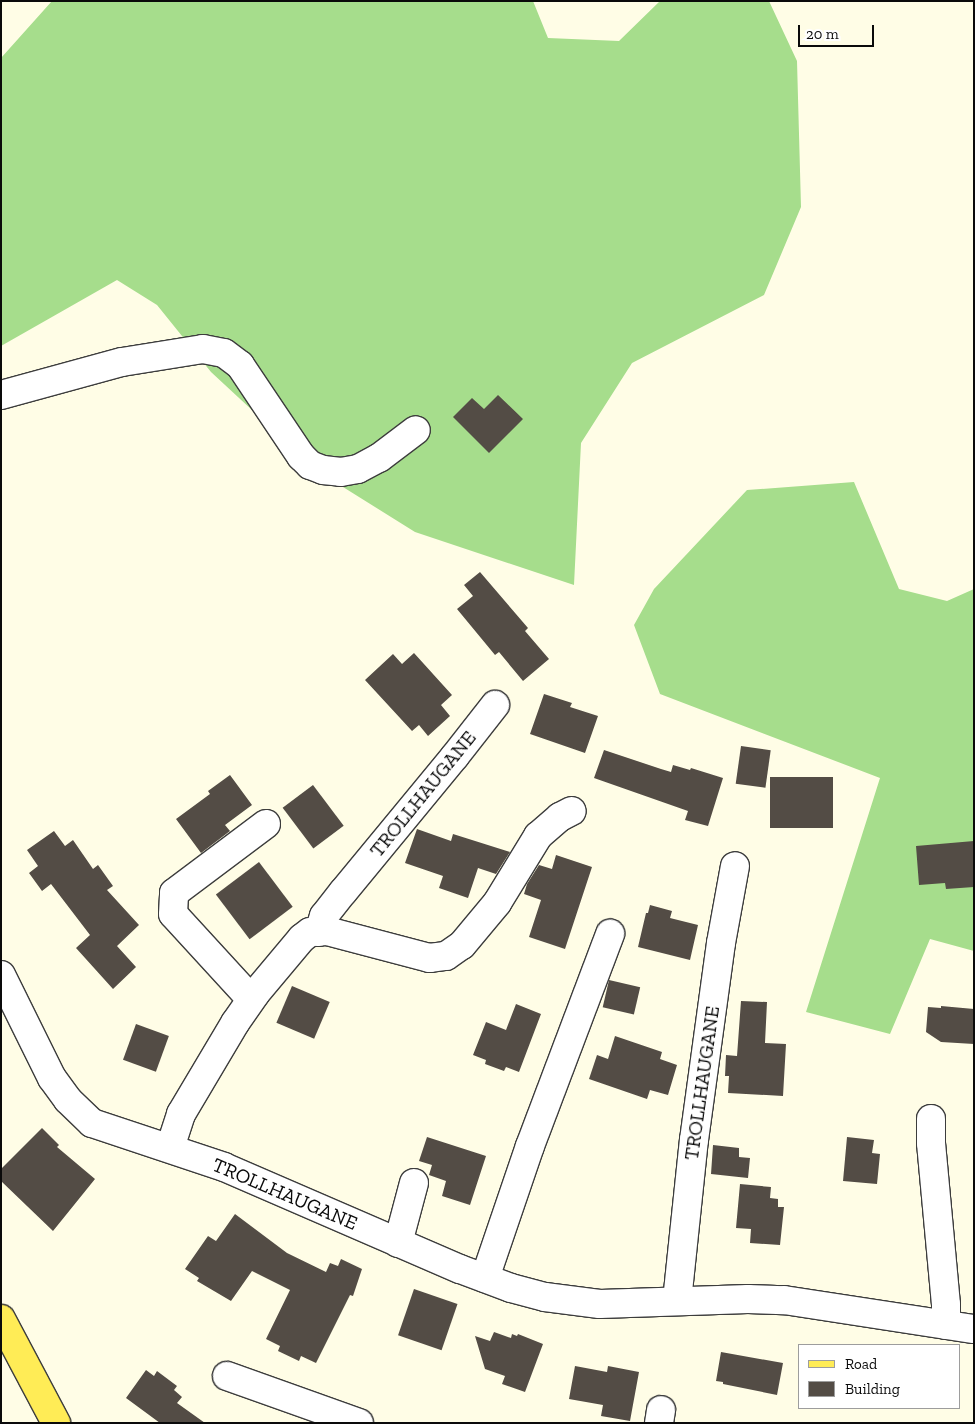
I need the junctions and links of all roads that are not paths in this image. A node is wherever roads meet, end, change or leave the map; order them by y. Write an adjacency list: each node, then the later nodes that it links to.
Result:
1 (1, 395): 2 (street)
2 (416, 430)
3 (495, 704): 7 (street, TROLLHAUGANE)
4 (572, 810): 7 (street)
5 (266, 824): 10 (street)
6 (735, 866): 16 (street, TROLLHAUGANE)
7 (318, 932): 10 (street)
8 (610, 934): 15 (street)
9 (1, 975): 12 (street, TROLLHAUGANE)
10 (252, 999): 12 (street)
11 (931, 1119): 18 (street)
12 (170, 1148): 14 (street, TROLLHAUGANE)
13 (414, 1182): 14 (street)
14 (398, 1242): 15 (street, TROLLHAUGANE)
15 (485, 1278): 16 (street, TROLLHAUGANE)
16 (677, 1301): 18 (street, TROLLHAUGANE)
17 (1, 1319): 21 (main road)
18 (946, 1325): 19 (street, TROLLHAUGANE)
19 (974, 1329)
20 (227, 1376): 22 (street)
21 (56, 1423)
22 (359, 1423)

